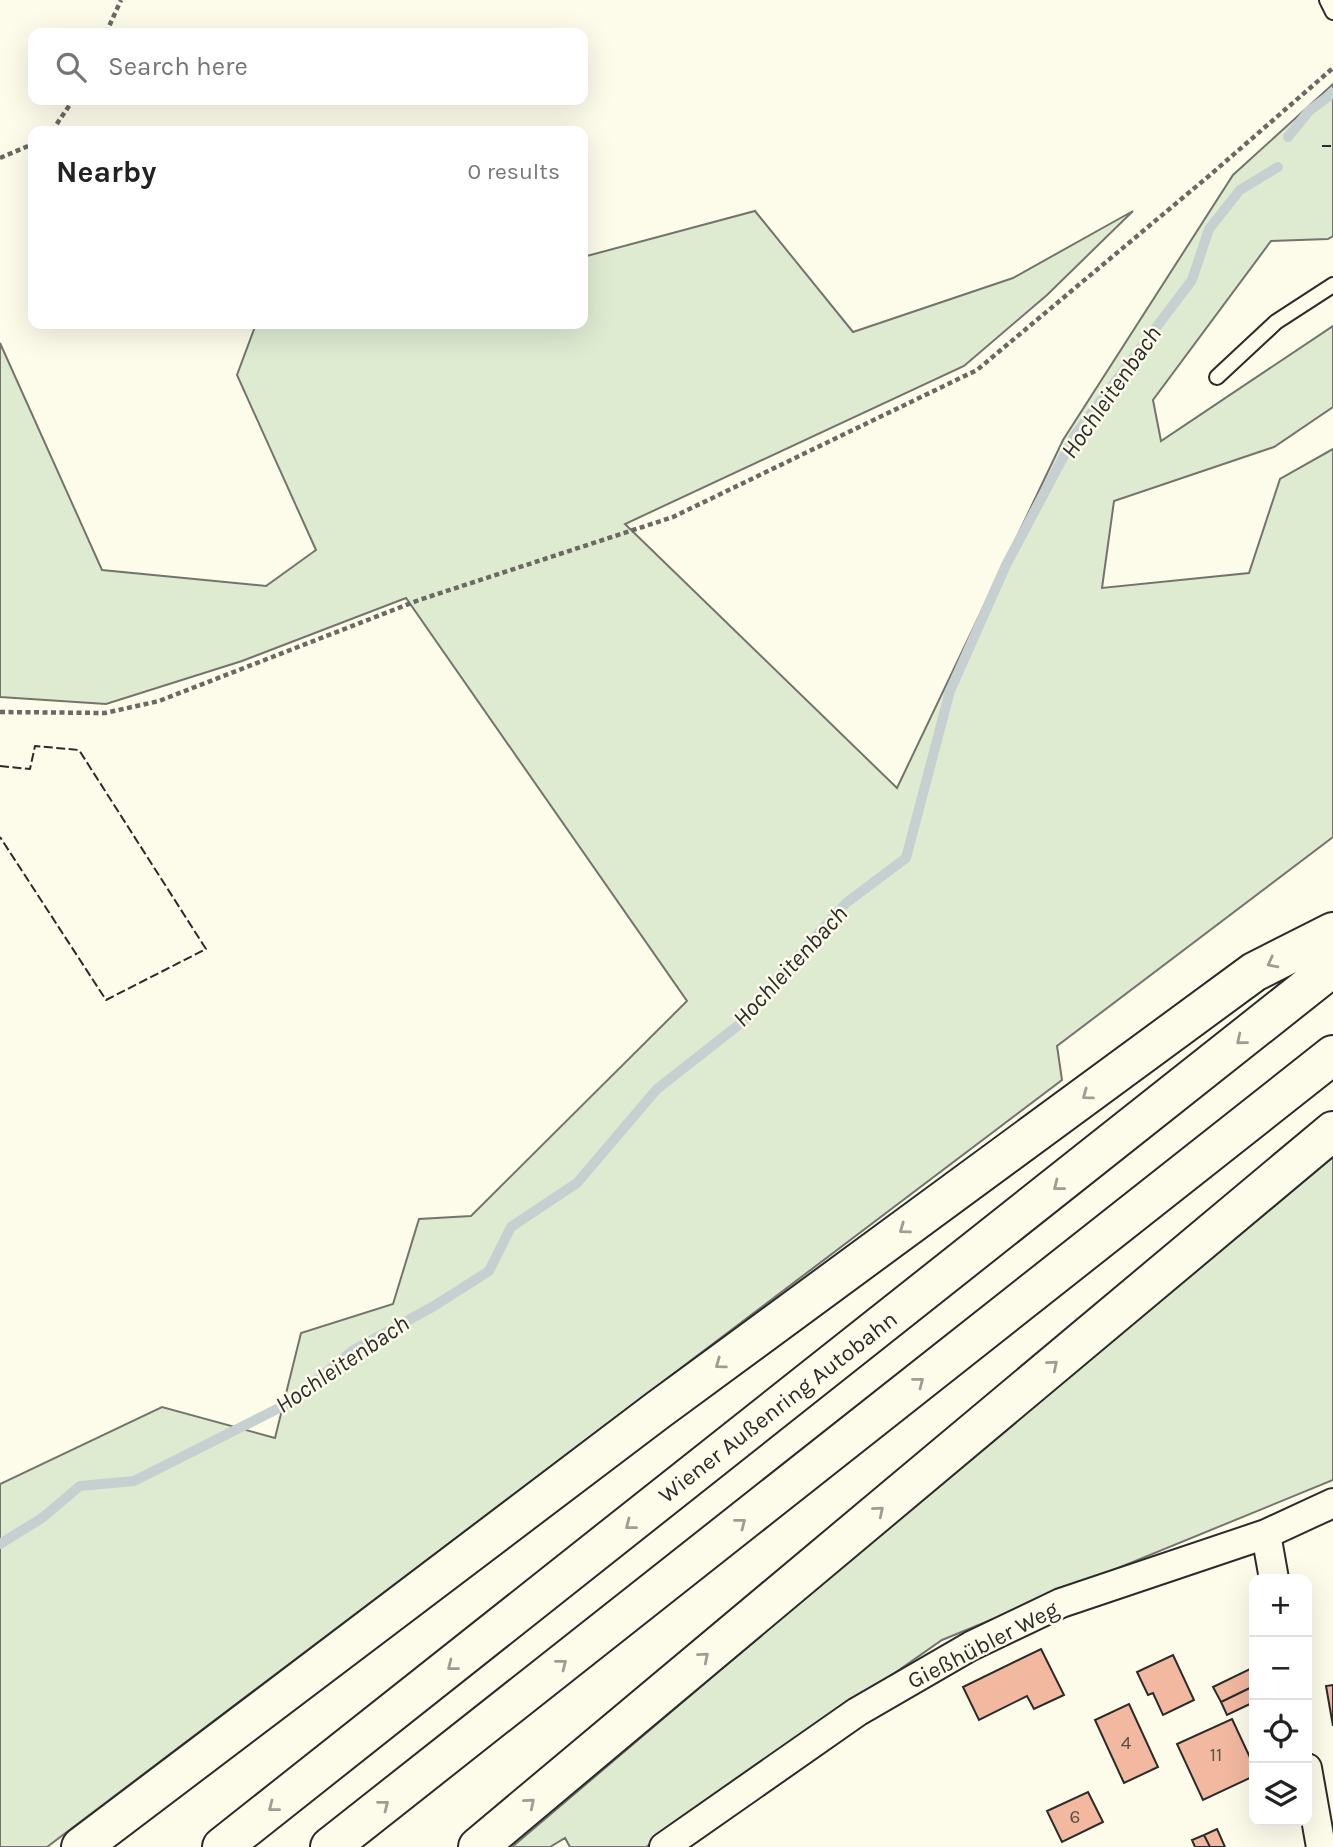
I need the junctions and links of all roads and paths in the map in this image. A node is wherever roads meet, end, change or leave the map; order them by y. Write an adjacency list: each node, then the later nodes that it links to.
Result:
1 (121, 0): 4 (path)
2 (1326, 0): 3 (lane)
3 (1333, 12)
4 (108, 28)
5 (1333, 68): 12 (path)
6 (70, 105): 7 (path)
7 (55, 126)
8 (28, 146): 9 (path)
9 (0, 158)
10 (1333, 285): 11 (lane)
11 (1217, 377)
12 (0, 712)
13 (1333, 932): 22 (highway, one-way to 22)
14 (1333, 967): 23 (highway, Wiener Außenring Autobahn, one-way to 23)
15 (1333, 1055): 24 (highway, one-way to 15)
16 (1333, 1131): 25 (highway, one-way to 16)
17 (1333, 1503): 18 (street, Gießhübler Weg)
18 (1266, 1534): 19 (street); 26 (street, Gießhübler Weg)
19 (1273, 1574)
20 (1312, 1811): 21 (street)
21 (1316, 1845)
22 (81, 1847)
23 (222, 1847)
24 (330, 1847)
25 (478, 1847)
26 (664, 1847)

